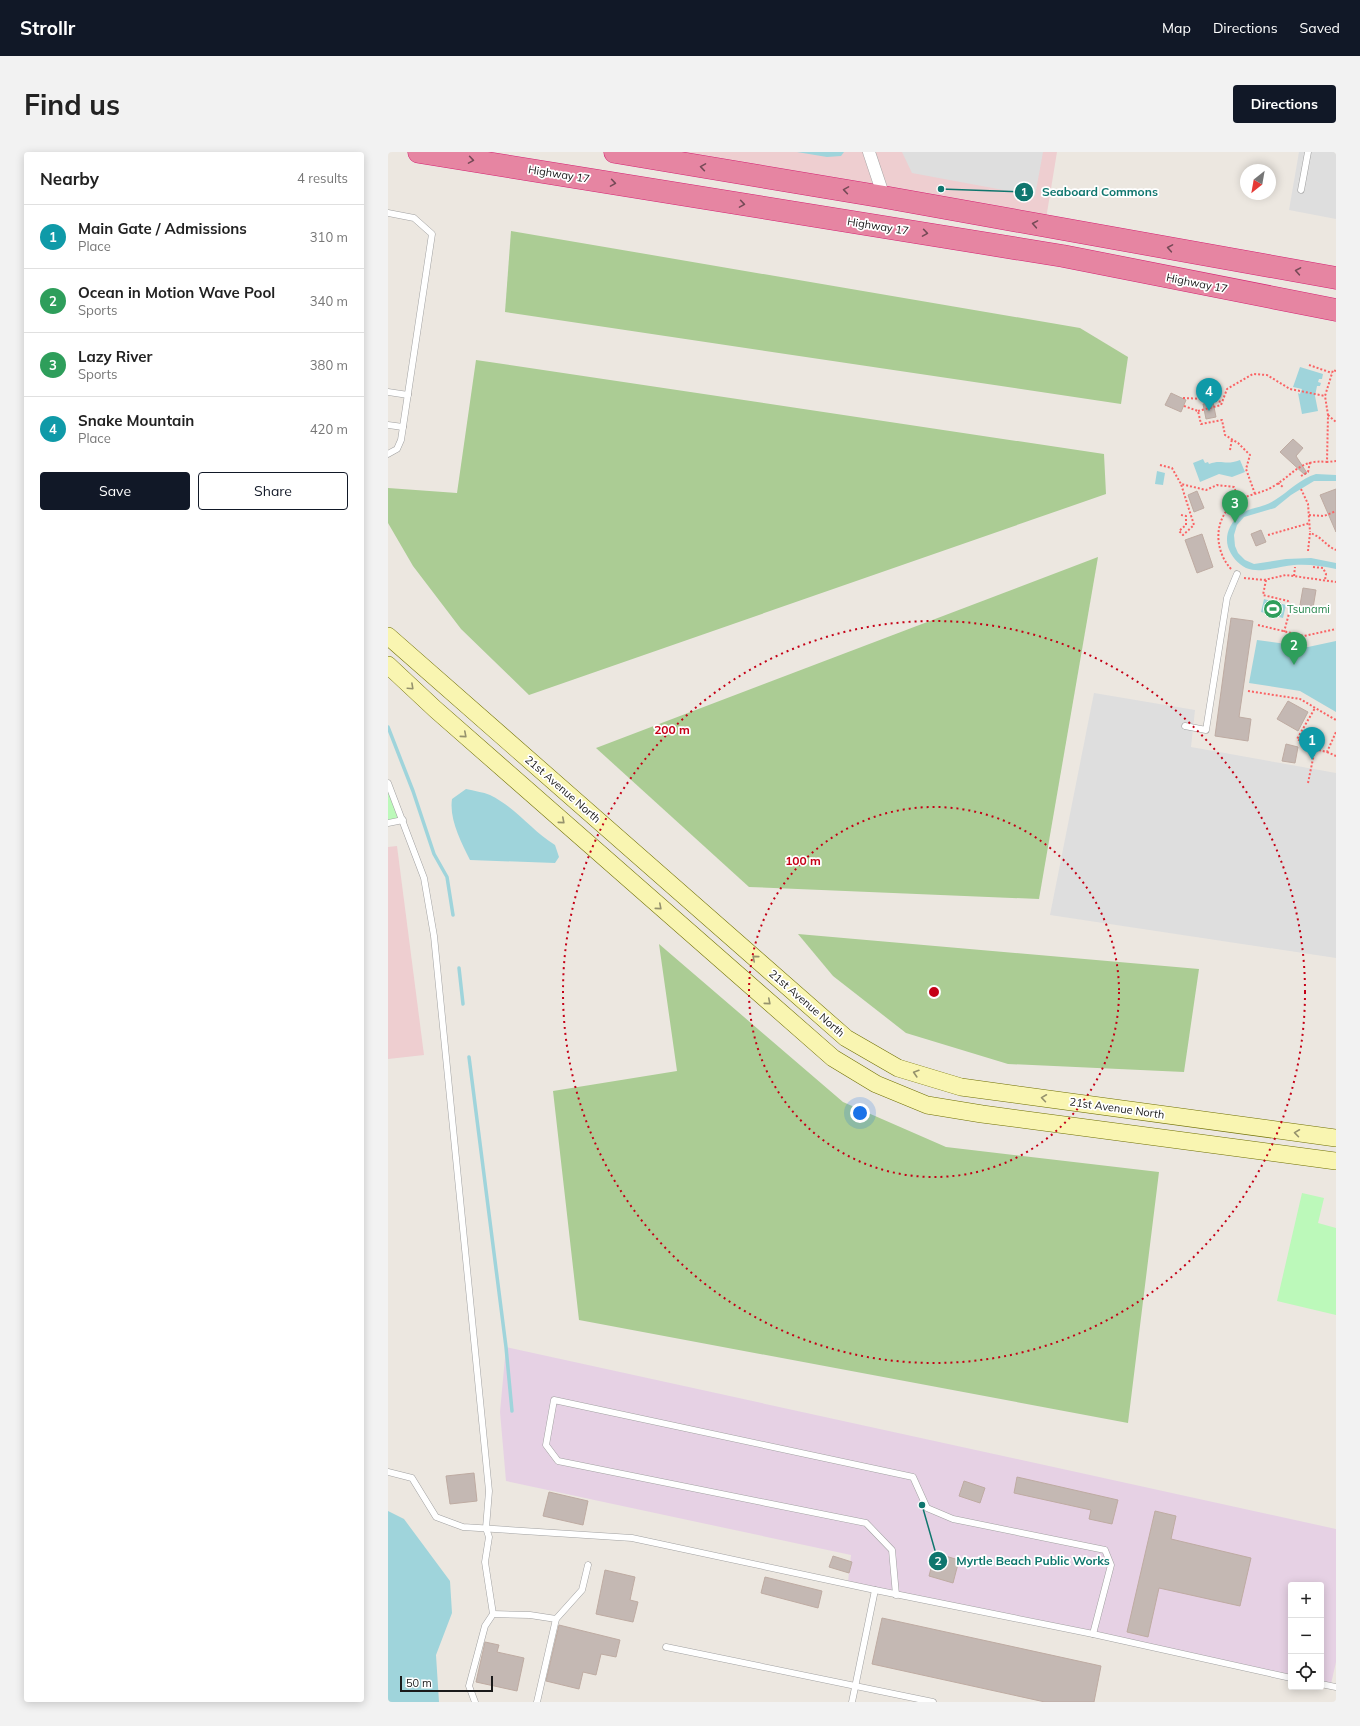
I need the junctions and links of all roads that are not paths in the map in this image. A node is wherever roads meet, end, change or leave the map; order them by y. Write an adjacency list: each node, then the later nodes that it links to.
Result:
1 (419, 152): 9 (highway, Highway 17, one-way to 9)
2 (615, 152): 6 (highway, one-way to 2)
3 (868, 152): 6 (street)
4 (1308, 152): 5 (lane)
5 (1301, 190)
6 (884, 196): 8 (highway, one-way to 6)
7 (388, 213): 11 (lane)
8 (1336, 278)
9 (1336, 310)
10 (388, 392): 11 (lane)
11 (408, 395): 13 (lane)
12 (388, 425): 13 (lane)
13 (403, 427): 14 (lane)
14 (388, 454)
15 (1237, 574): 18 (lane)
16 (388, 636): 22 (street, 21st Avenue North, one-way to 16)
17 (388, 665): 23 (street, 21st Avenue North, one-way to 23)
18 (1185, 726)
19 (388, 783): 20 (lane)
20 (403, 820): 21 (lane); 25 (lane)
21 (388, 823)
22 (1336, 1138)
23 (1336, 1160)
24 (388, 1472): 25 (lane)
25 (486, 1528): 27 (lane); 29 (lane)
26 (588, 1565): 30 (lane)
27 (875, 1590): 28 (lane); 35 (lane)
28 (896, 1594): 31 (lane); 31 (lane)
29 (493, 1614): 30 (lane); 37 (lane)
30 (556, 1619): 38 (lane)
31 (1093, 1634): 33 (lane)
32 (666, 1647): 35 (lane)
33 (1288, 1677)
34 (1324, 1685): 36 (lane)
35 (855, 1687): 39 (lane); 40 (lane)
36 (1336, 1687)
37 (475, 1702)
38 (537, 1702)
39 (852, 1702)
40 (933, 1702)

